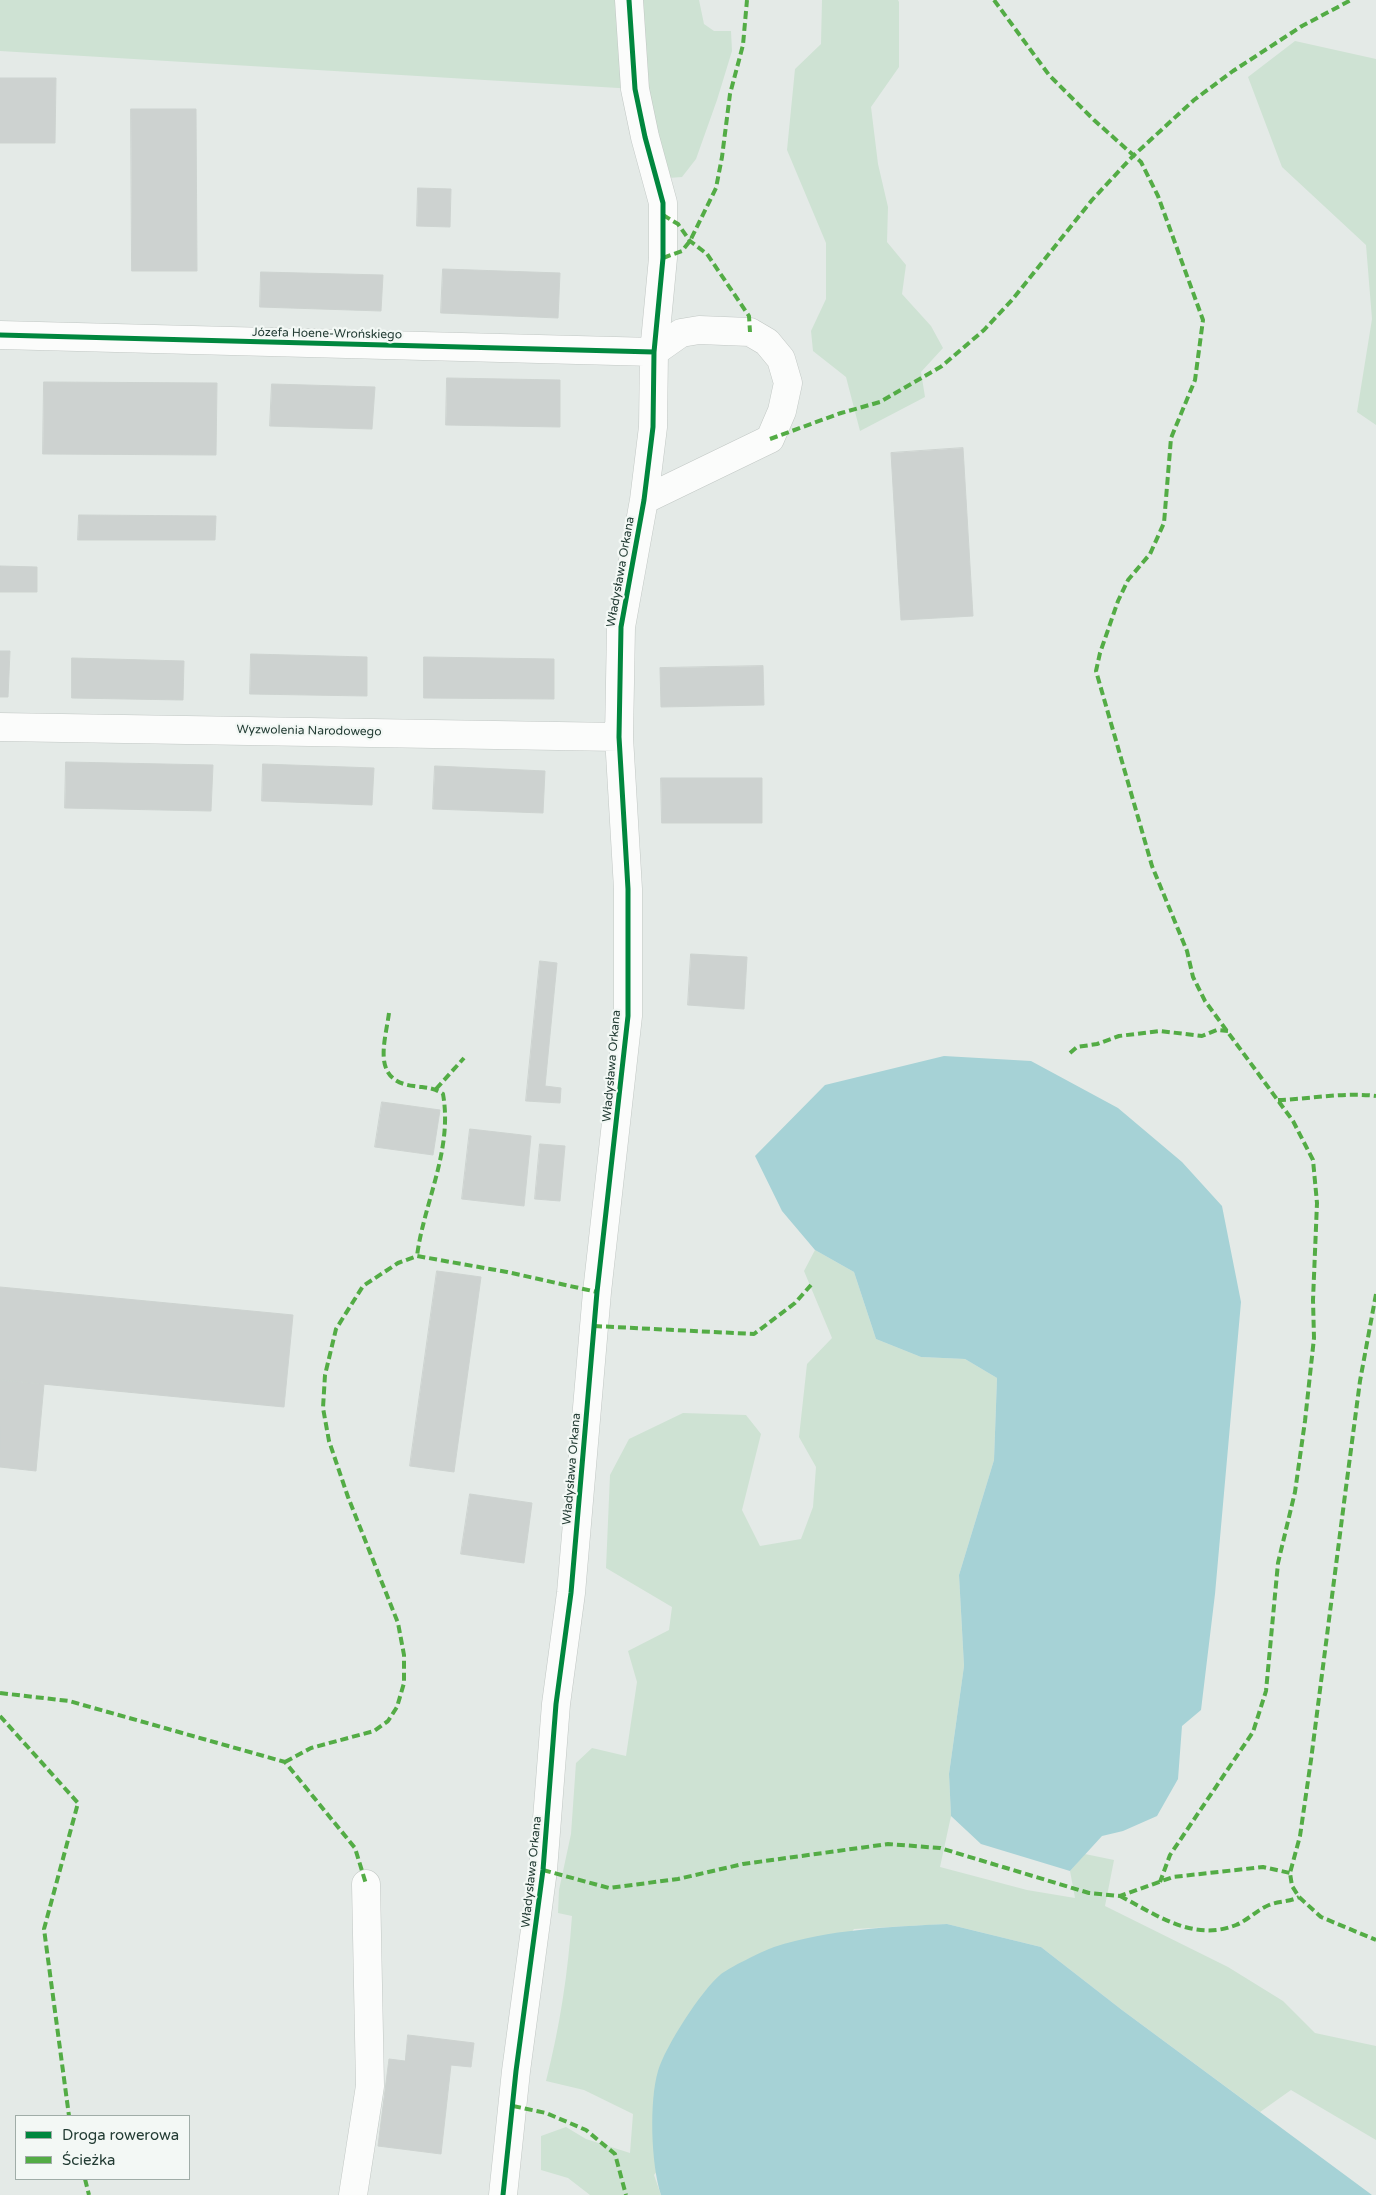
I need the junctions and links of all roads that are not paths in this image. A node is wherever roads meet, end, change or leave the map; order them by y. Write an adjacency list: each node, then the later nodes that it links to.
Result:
1 (629, 0): 3 (street, Władysława Orkana)
2 (0, 335): 3 (street, Józefa Hoene-Wrońskiego)
3 (654, 352): 4 (street, Władysława Orkana); 4 (street)
4 (644, 500): 6 (street, Władysława Orkana)
5 (0, 727): 6 (street, Wyzwolenia Narodowego)
6 (619, 737): 9 (street, Władysława Orkana)
7 (366, 1884): 8 (street)
8 (352, 2195)
9 (502, 2195)

